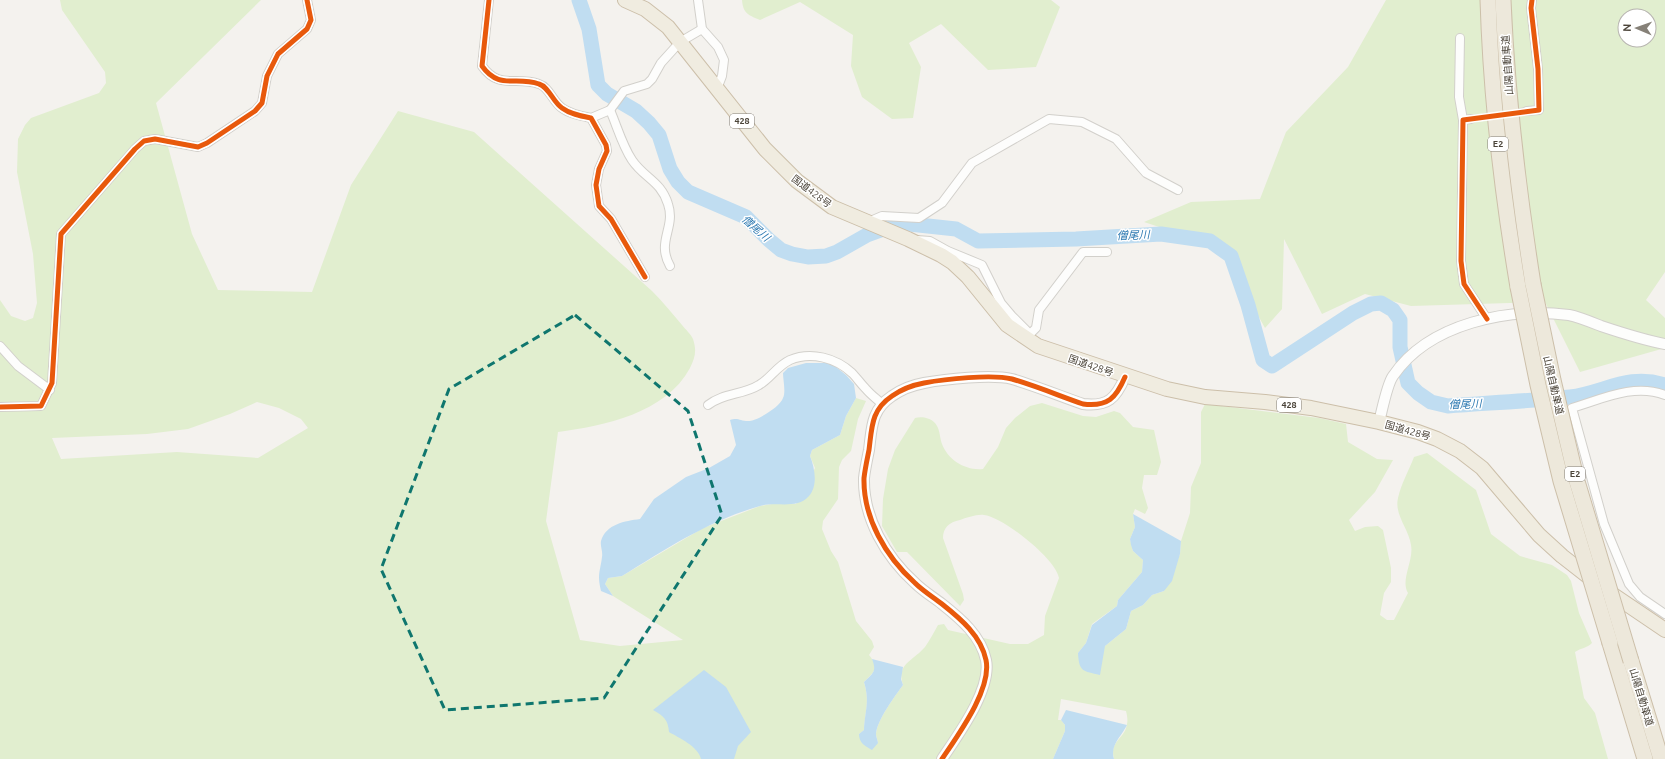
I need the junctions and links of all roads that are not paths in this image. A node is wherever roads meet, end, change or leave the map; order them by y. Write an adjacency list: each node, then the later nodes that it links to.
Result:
1 (307, 0): 25 (street)
2 (489, 0): 14 (street)
3 (625, 0): 10 (highway, 国道428号 / 428)
4 (698, 0): 8 (street)
5 (1488, 0): 34 (highway, 山陽自動車道 / E2, bridge)
6 (1504, 0): 35 (highway, 山陽自動車道 / E2, bridge)
7 (1532, 0): 13 (street)
8 (702, 29): 10 (street); 11 (street)
9 (1460, 38): 20 (street)
10 (680, 42): 11 (highway, 国道428号 / 428); 12 (street)
11 (717, 89): 16 (highway, 国道428号 / 428)
12 (610, 110): 14 (street); 18 (street)
13 (1527, 111)
14 (591, 118): 19 (street)
15 (1178, 190): 16 (street)
16 (871, 223): 21 (highway, 国道428号 / 428)
17 (1107, 252): 21 (street)
18 (670, 266)
19 (645, 277)
20 (1487, 319): 22 (street); 30 (street)
21 (1028, 336): 24 (highway, 国道428号 / 428)
22 (1665, 344)
23 (0, 346): 25 (street)
24 (1126, 377): 27 (street); 30 (highway, 国道428号 / 428)
25 (50, 390): 29 (street)
26 (1665, 395): 31 (street)
27 (882, 404): 28 (street); 33 (street)
28 (708, 405)
29 (0, 407)
30 (1379, 422): 32 (highway, 国道428号 / 428)
31 (1665, 614)
32 (1665, 630)
33 (942, 759)
34 (1645, 759)
35 (1661, 759)

